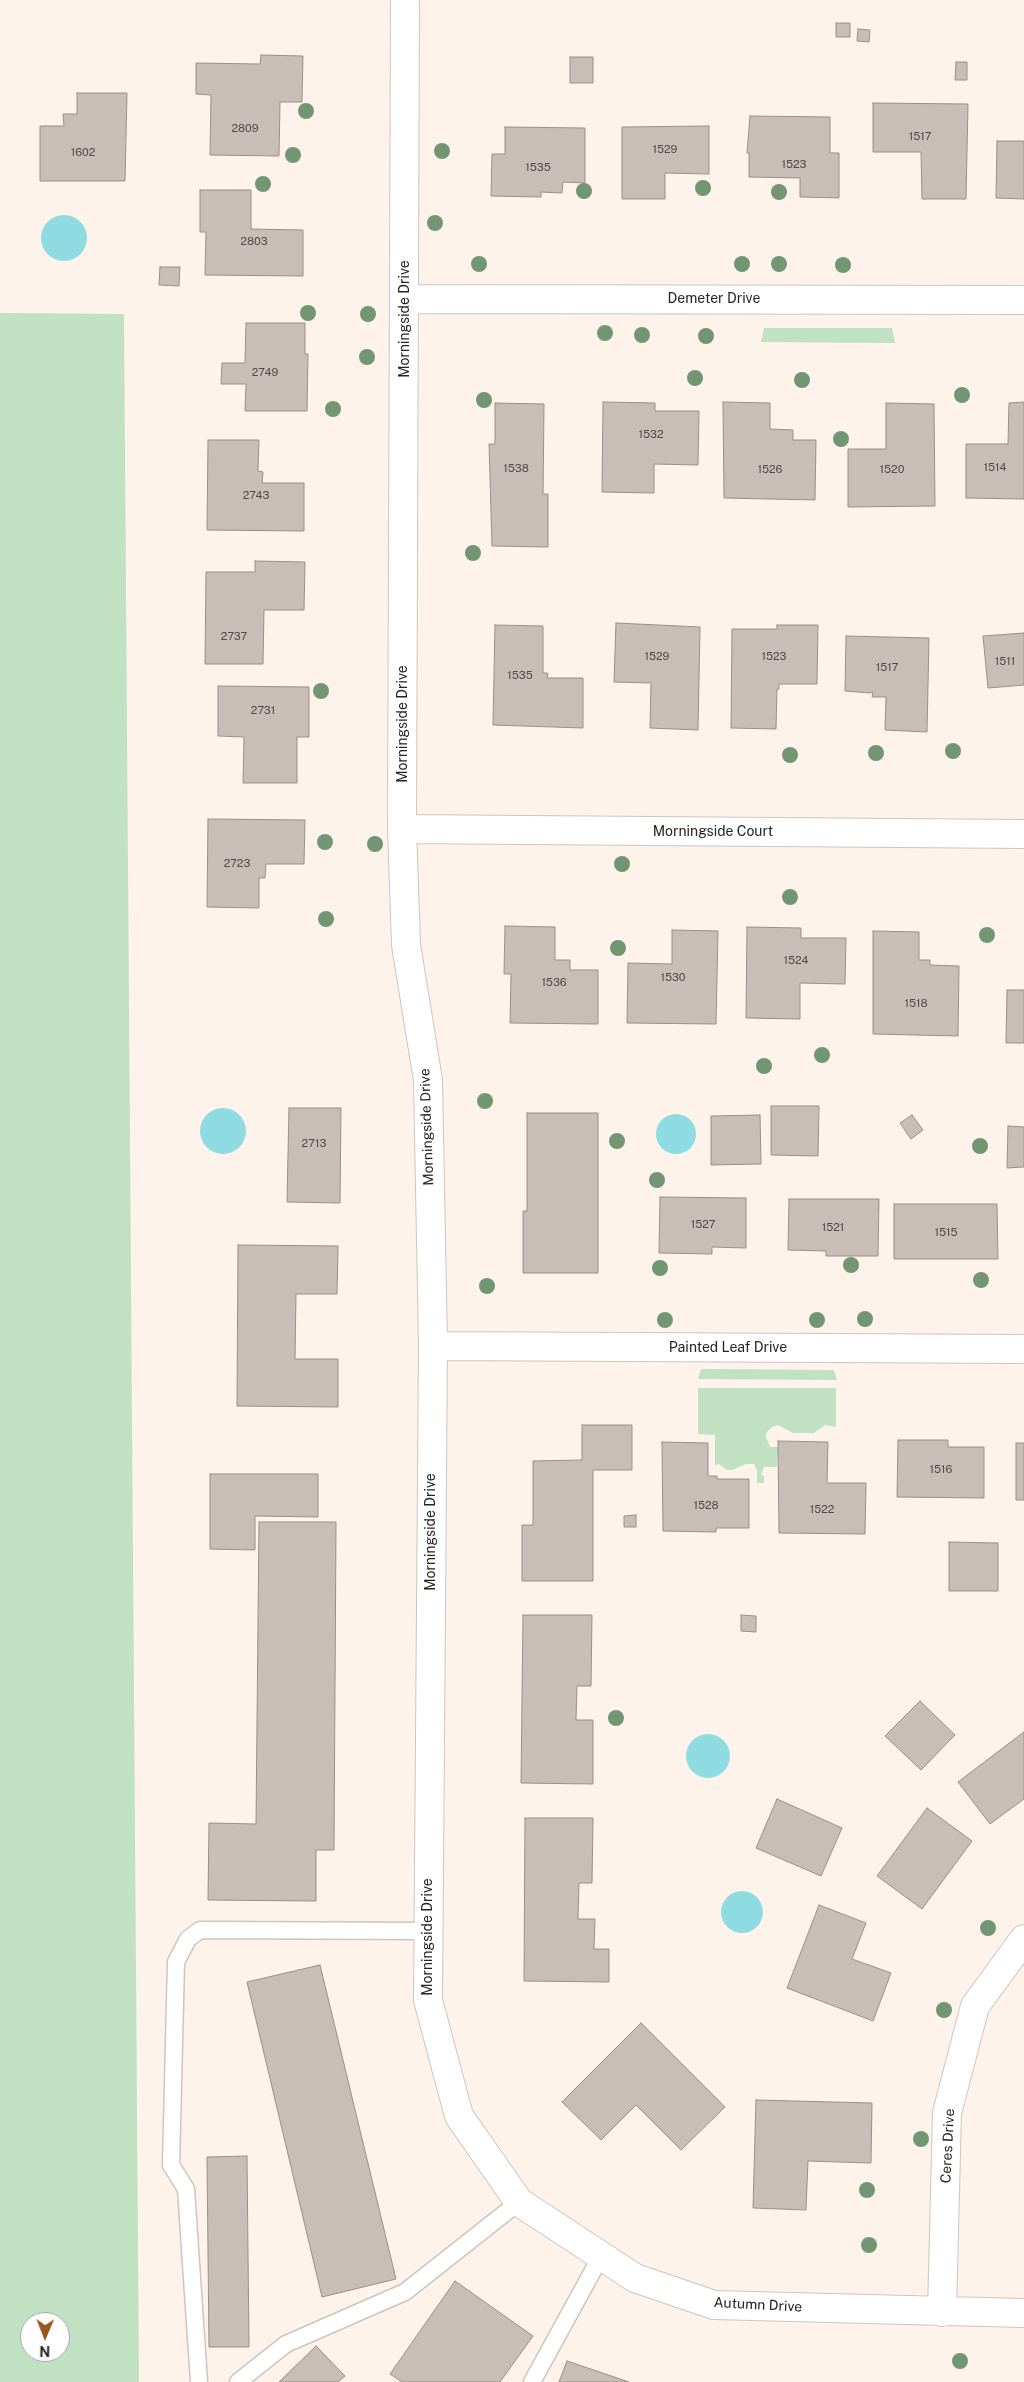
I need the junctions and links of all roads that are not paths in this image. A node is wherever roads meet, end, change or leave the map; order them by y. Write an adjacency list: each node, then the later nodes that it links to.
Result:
1 (405, 0): 2 (street, Morningside Drive)
2 (405, 299): 3 (street, Demeter Drive); 4 (street, Morningside Drive)
3 (1024, 300)
4 (402, 829): 5 (street, Morningside Court); 6 (street, Morningside Drive)
5 (1024, 834)
6 (432, 1346): 7 (street, Painted Leaf Drive); 8 (street, Morningside Drive)
7 (1024, 1349)
8 (428, 1930): 10 (street, Morningside Drive); 14 (lane)
9 (1024, 1939): 12 (street, Ceres Drive)
10 (519, 2202): 11 (street, Autumn Drive); 15 (lane)
11 (601, 2256): 12 (street, Autumn Drive); 16 (lane)
12 (942, 2312): 13 (street, Autumn Drive)
13 (1024, 2313)
14 (199, 2382)
15 (238, 2382)
16 (532, 2382)

